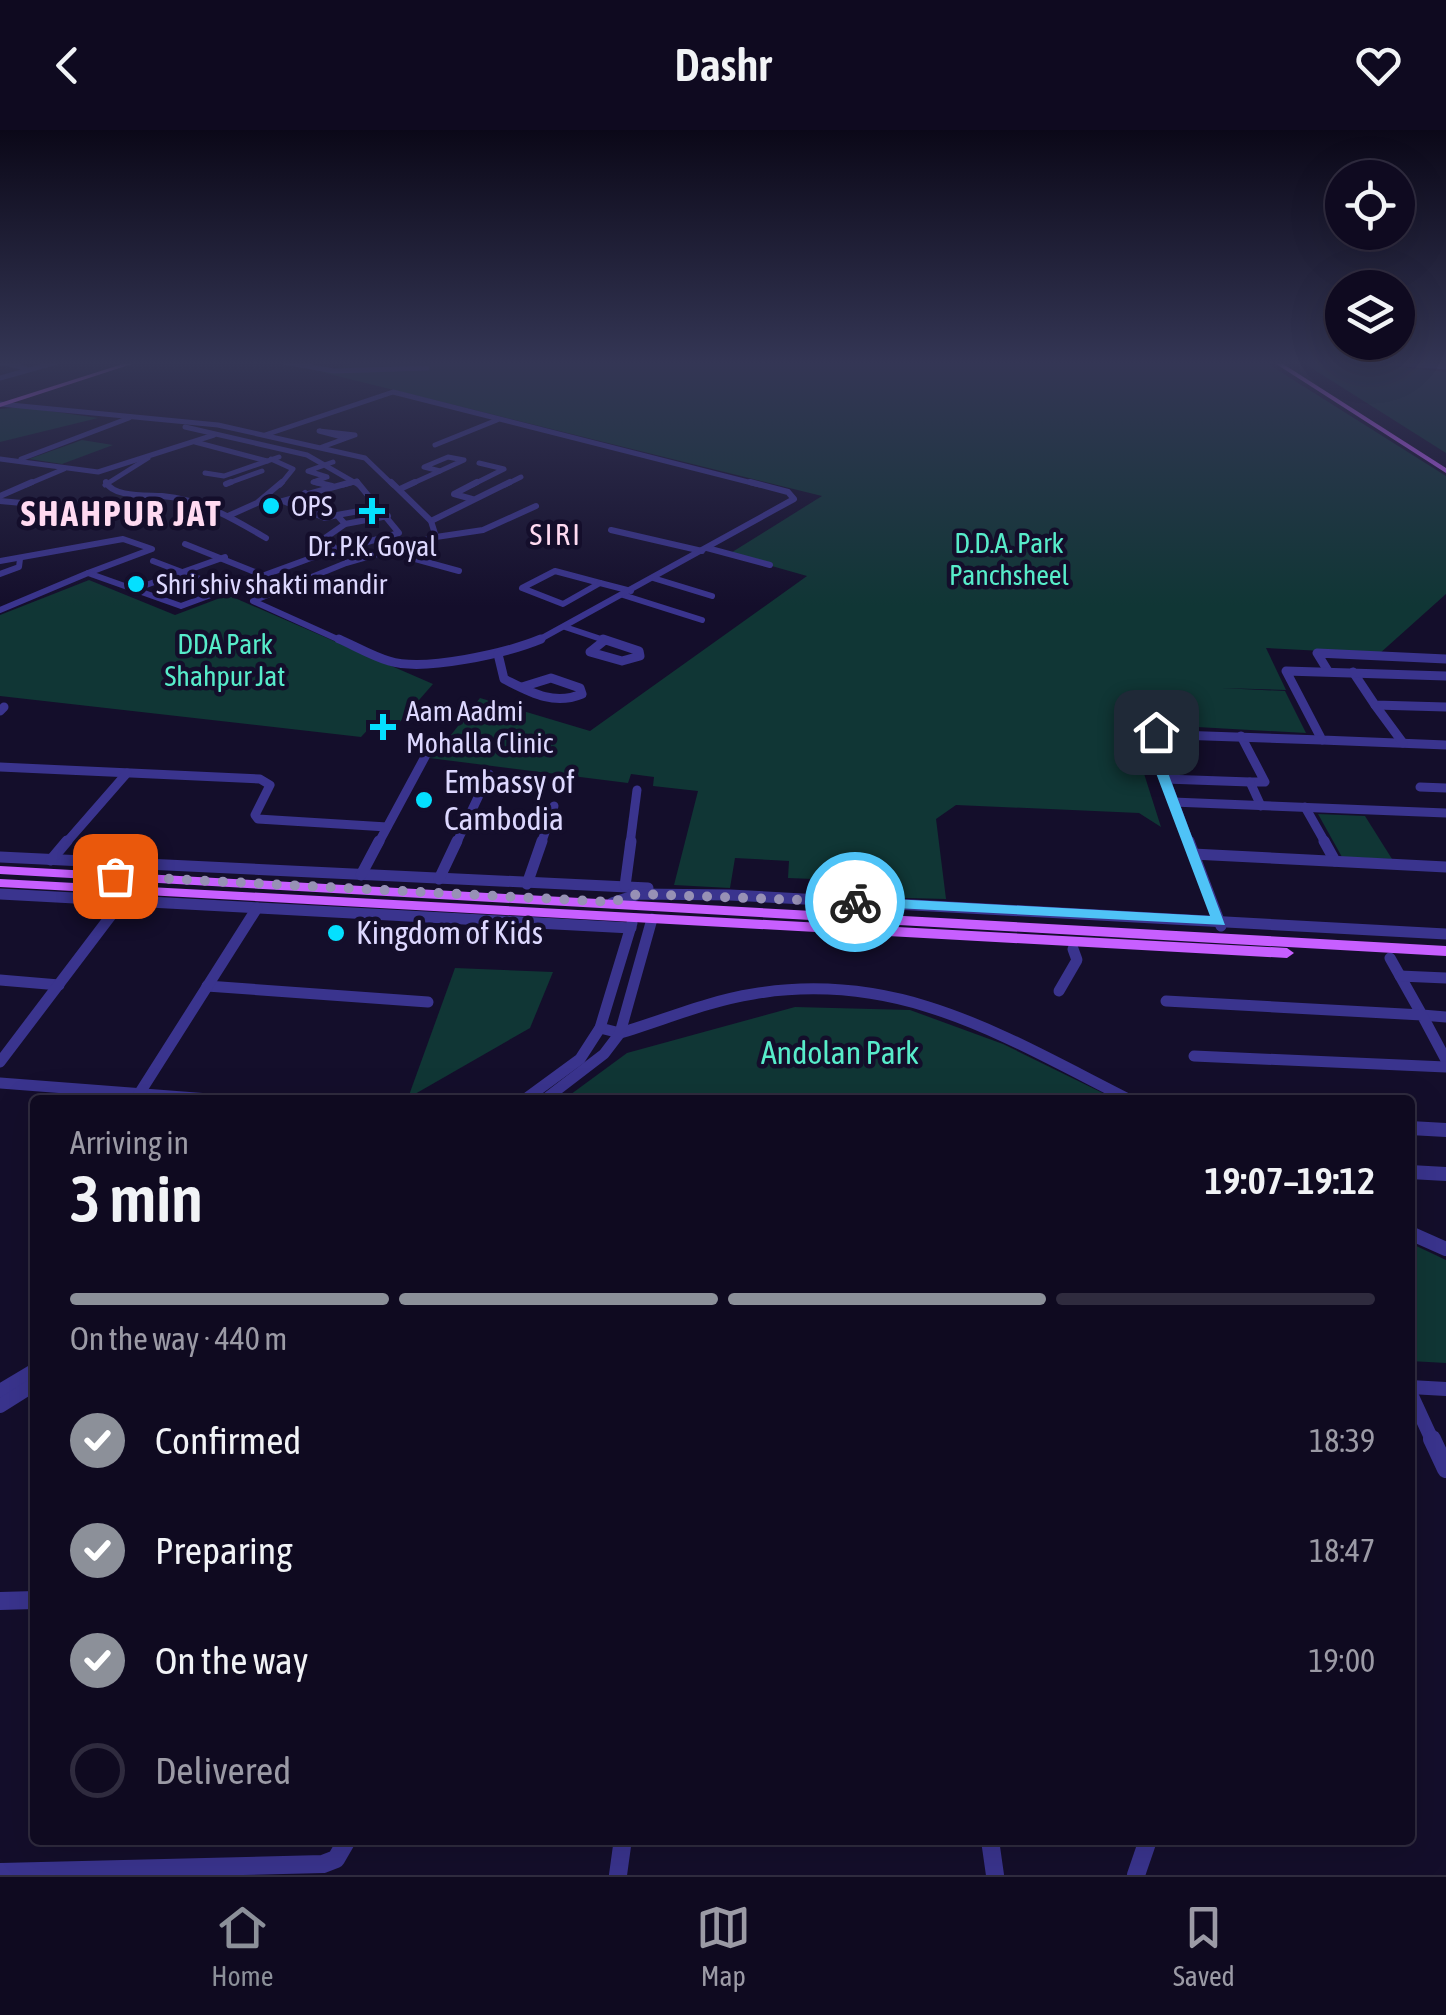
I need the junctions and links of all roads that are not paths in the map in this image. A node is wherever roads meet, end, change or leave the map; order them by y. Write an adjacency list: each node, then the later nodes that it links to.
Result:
1 (61, 443): 16 (street)
2 (191, 443): 14 (street)
3 (201, 443): 17 (street)
4 (255, 443): 11 (street)
5 (305, 443): 10 (street)
6 (332, 443): 10 (street)
7 (589, 443): 52 (street)
8 (1407, 443): 22 (main road)
9 (1409, 443): 22 (main road)
10 (322, 447): 31 (street)
11 (292, 452): 12 (street); 17 (street)
12 (303, 454): 13 (street); 19 (street)
13 (314, 457): 18 (street); 19 (street)
14 (148, 458): 21 (street); 28 (street)
15 (0, 459): 16 (street)
16 (16, 460): 21 (street)
17 (269, 460): 19 (street); 24 (street)
18 (332, 462): 27 (street); 30 (street)
19 (285, 464): 29 (street); 39 (street)
20 (480, 464): 25 (street)
21 (68, 468): 33 (street)
22 (1446, 468)
23 (440, 471): 23 (street); 31 (street)
24 (205, 472)
25 (494, 474): 34 (street); 34 (street)
26 (82, 477): 28 (street)
27 (357, 481): 30 (street); 37 (street)
28 (103, 484): 39 (street)
29 (226, 484)
30 (332, 486): 32 (street)
31 (400, 489): 42 (street)
32 (305, 492): 41 (street); 41 (street)
33 (0, 498): 35 (street)
34 (472, 499): 42 (street)
35 (120, 505)
36 (536, 506): 45 (street)
37 (381, 507): 38 (street); 40 (street)
38 (337, 515): 41 (street); 43 (street)
39 (228, 516): 46 (street)
40 (388, 516): 43 (street); 51 (street)
41 (325, 518)
42 (431, 521): 45 (street)
43 (341, 527): 51 (street)
44 (610, 530): 52 (street)
45 (436, 537): 53 (street)
46 (266, 538)
47 (164, 543): 50 (street)
48 (185, 544): 54 (street)
49 (79, 547): 50 (street); 55 (street); 58 (street)
50 (152, 549): 58 (street)
51 (336, 550): 64 (street)
52 (704, 550): 59 (street); 65 (street)
53 (386, 551): 60 (street); 75 (street)
54 (225, 557): 61 (street); 64 (street)
55 (20, 559): 56 (street); 62 (street)
56 (0, 560)
57 (154, 561): 61 (street)
58 (109, 564): 63 (street)
59 (770, 566)
60 (459, 570)
61 (184, 571): 67 (street); 68 (street)
62 (0, 574)
63 (88, 574): 67 (street); 71 (street)
64 (265, 576): 68 (street)
65 (653, 578): 69 (street); 70 (street)
66 (601, 582): 66 (street); 69 (street)
67 (132, 590): 68 (street)
68 (230, 590)
69 (627, 593): 72 (street); 73 (street)
70 (712, 596)
71 (0, 610)
72 (702, 620)
73 (565, 627): 74 (street); 75 (street)
74 (605, 640): 74 (street)
75 (498, 654): 80 (street)
76 (1446, 659): 77 (street)
77 (1328, 670): 78 (street); 84 (street)
78 (1353, 672): 79 (street); 81 (street)
79 (1446, 676)
80 (522, 687): 80 (street)
81 (1375, 705): 82 (street); 86 (street)
82 (1446, 707)
83 (1240, 736): 84 (street); 91 (street); 92 (street)
84 (1322, 740): 86 (street)
85 (433, 742): 101 (street)
86 (1403, 743): 87 (street)
87 (1446, 745)
88 (0, 767): 89 (street)
89 (127, 773): 101 (street); 104 (street)
90 (488, 774): 109 (street)
91 (1165, 779): 92 (street); 96 (street)
92 (1250, 782): 98 (street)
93 (1420, 786): 94 (street)
94 (1446, 788)
95 (637, 790): 112 (street)
96 (1173, 802): 98 (street); 102 (street)
97 (554, 806): 111 (street)
98 (1261, 806): 99 (street)
99 (1305, 807): 100 (street); 105 (street)
100 (1446, 813)
101 (387, 827): 108 (street)
102 (1192, 854): 105 (street); 119 (street)
103 (0, 857): 104 (street)
104 (51, 860): 108 (street)
105 (1335, 860): 106 (street)
106 (1446, 868)
107 (0, 870): 116 (main road)
108 (361, 875): 109 (street)
109 (439, 879): 111 (street)
110 (0, 883): 120 (main road)
111 (528, 884): 112 (street)
112 (625, 886): 113 (street)
113 (648, 888)
114 (0, 894): 115 (street)
115 (122, 902): 117 (street); 134 (street)
116 (612, 902): 119 (street); 122 (main road)
117 (258, 908): 120 (street); 135 (street)
118 (652, 919): 120 (main road); 124 (street); 127 (main road)
119 (1219, 922): 121 (street); 122 (street)
120 (633, 923): 123 (street)
121 (1446, 934)
122 (1226, 939): 126 (main road)
123 (626, 944): 124 (street); 129 (street)
124 (644, 946): 130 (street)
125 (1073, 949): 136 (street)
126 (1446, 951)
127 (1390, 958): 128 (main road); 131 (street)
128 (1446, 961)
129 (618, 972): 130 (street); 141 (street)
130 (638, 974): 142 (street)
131 (1400, 976): 132 (street); 139 (street)
132 (1446, 978)
133 (0, 980): 134 (street)
134 (59, 985): 144 (street)
135 (207, 986): 138 (street); 147 (street)
136 (1059, 991)
137 (1166, 1001): 139 (street)
138 (428, 1002)
139 (1422, 1015): 140 (street); 145 (street)
140 (1446, 1017)
141 (600, 1028): 142 (street); 149 (street)
142 (620, 1033): 150 (street); 151 (street)
143 (1194, 1056): 145 (street)
144 (0, 1062)
145 (1446, 1064)
146 (0, 1083): 147 (street)
147 (139, 1094): 148 (street)
148 (153, 1095)
149 (531, 1095)
150 (551, 1095)
151 (1120, 1095)
152 (1415, 1128): 153 (street)
153 (1446, 1130)
154 (1415, 1172): 155 (street)
155 (1446, 1174)
156 (1415, 1235): 157 (street)
157 (1446, 1249)
158 (30, 1373): 162 (street)
159 (30, 1387): 164 (street)
160 (1415, 1389): 161 (street)
161 (1446, 1389)
162 (0, 1391)
163 (1415, 1400): 165 (street)
164 (0, 1406)
165 (1446, 1469)
166 (30, 1600): 167 (street)
167 (0, 1601)
168 (345, 1845): 172 (street)
169 (991, 1845): 174 (street)
170 (1146, 1845): 175 (street)
171 (622, 1846): 173 (street)
172 (0, 1872)
173 (618, 1875)
174 (994, 1875)
175 (1136, 1875)

